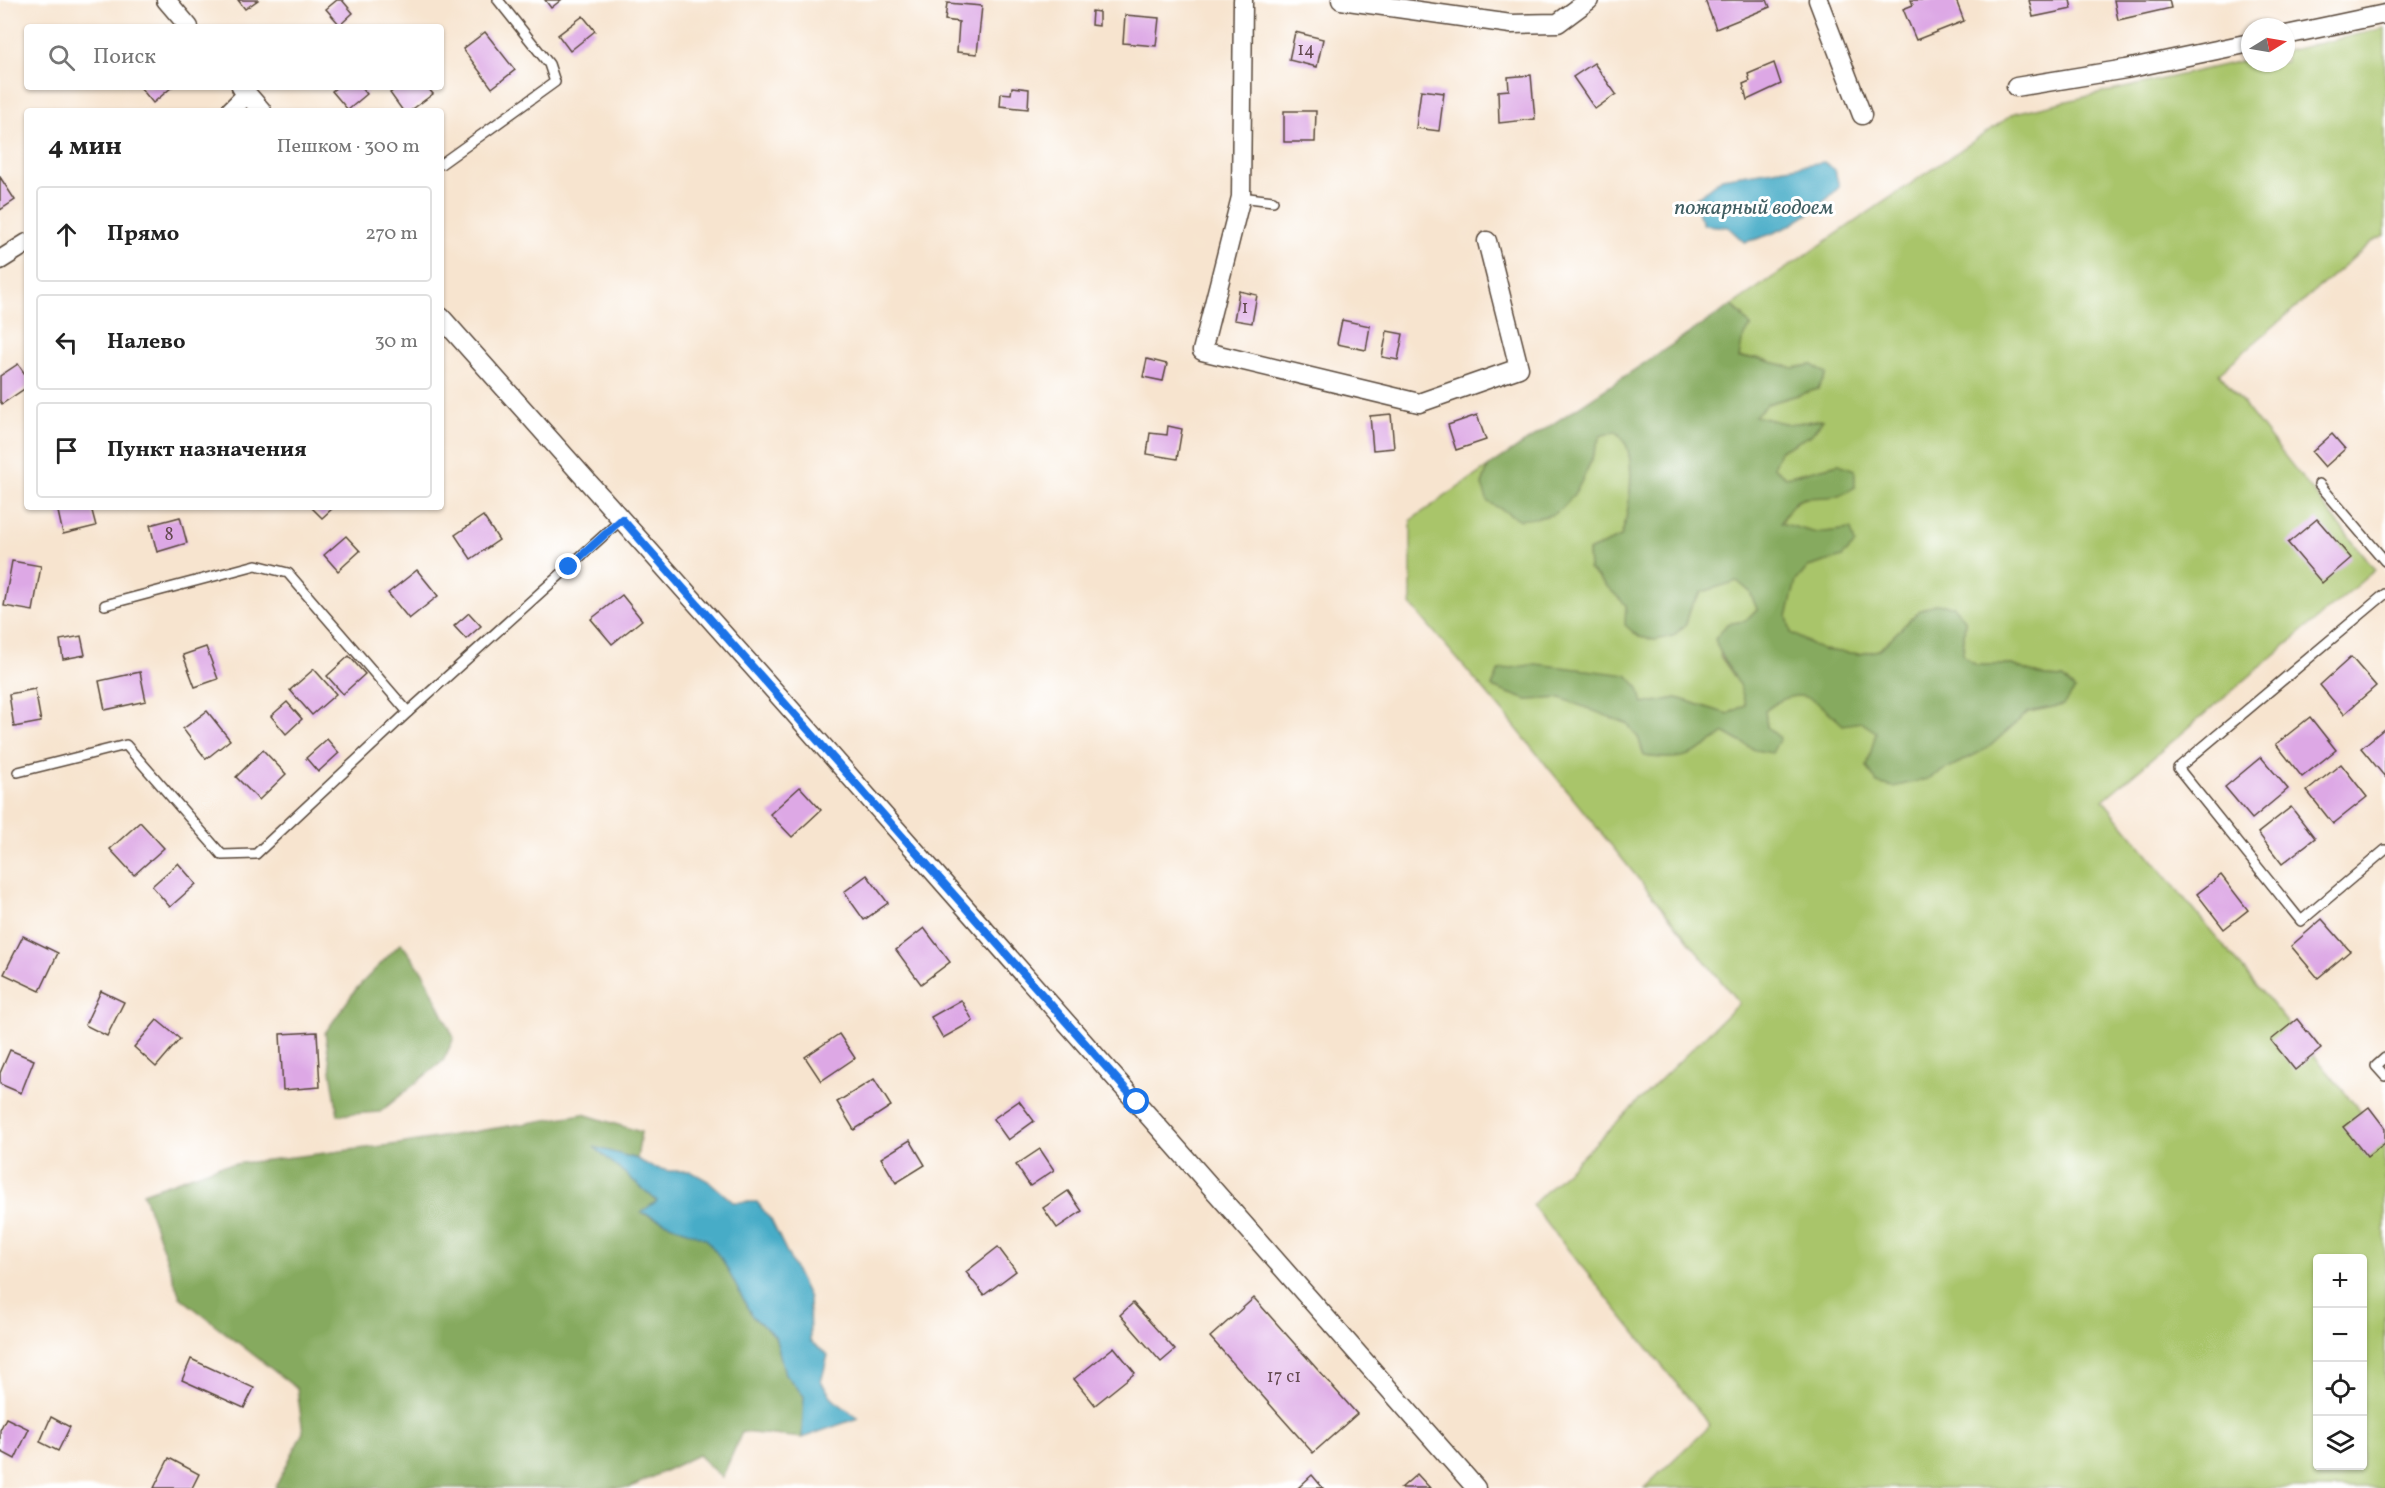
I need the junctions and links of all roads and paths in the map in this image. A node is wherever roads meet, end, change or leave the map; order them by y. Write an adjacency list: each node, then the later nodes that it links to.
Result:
1 (166, 0): 9 (street)
2 (498, 0): 17 (lane)
3 (1243, 0): 18 (street)
4 (1341, 0): 7 (street)
5 (1589, 0): 7 (street)
6 (1818, 0): 16 (street)
7 (1436, 6)
8 (2385, 14): 10 (street)
9 (186, 24)
10 (2295, 33)
11 (2241, 45): 12 (street)
12 (2016, 87)
13 (244, 91): 14 (street); 15 (street)
14 (232, 108)
15 (259, 108)
16 (1862, 115)
17 (444, 162)
18 (1241, 197): 19 (lane); 20 (street)
19 (1273, 201)
20 (1487, 241)
21 (24, 245): 22 (street)
22 (0, 260)
23 (444, 320): 25 (street)
24 (2319, 484): 26 (lane)
25 (622, 519): 29 (lane); 34 (street)
26 (2385, 561)
27 (2385, 594): 31 (lane)
28 (105, 605): 29 (lane)
29 (408, 712): 30 (lane)
30 (18, 772)
31 (2385, 850)
32 (2385, 1058): 33 (lane)
33 (2385, 1076)
34 (1476, 1488)

